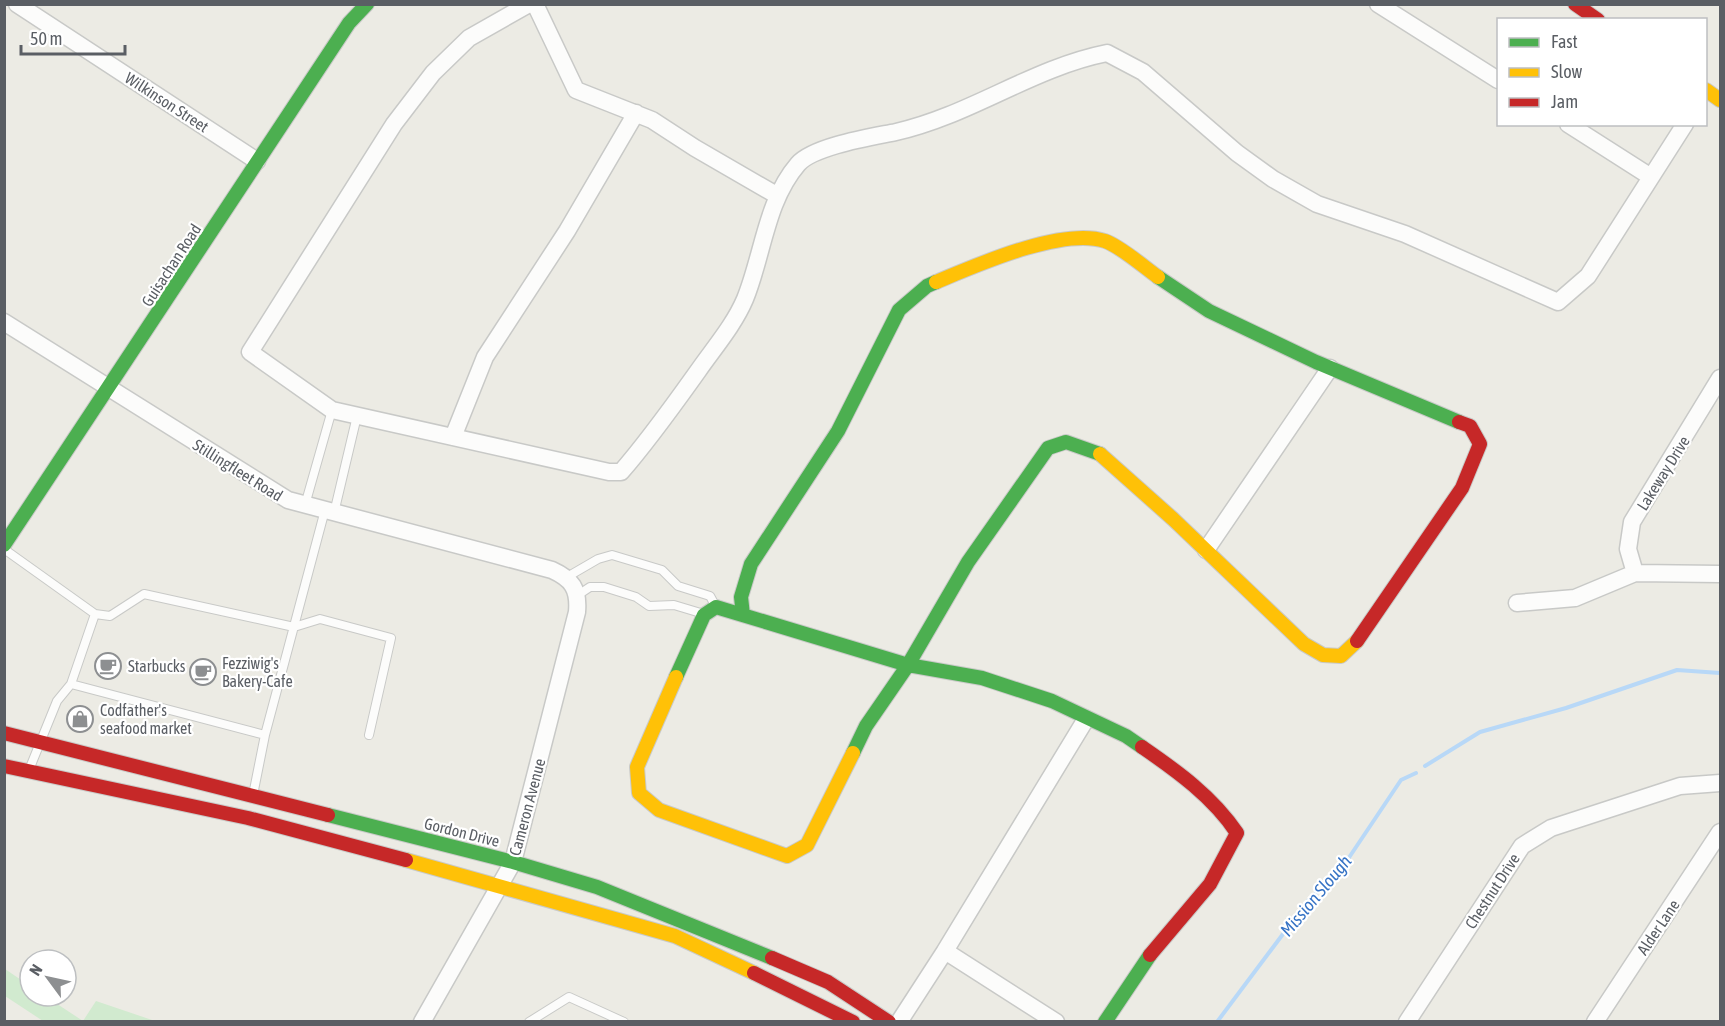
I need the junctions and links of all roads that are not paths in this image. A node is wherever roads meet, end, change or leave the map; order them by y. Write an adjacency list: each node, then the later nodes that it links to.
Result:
1 (17, 4): 12 (street, Wilkinson Street)
2 (368, 4): 12 (street, Guisachan Road)
3 (529, 4): 19 (street)
4 (535, 4): 9 (street)
5 (1377, 4): 8 (street)
6 (1575, 4): 7 (street)
7 (1595, 18)
8 (1497, 80)
9 (636, 113): 14 (street); 21 (street)
10 (1571, 126): 13 (street)
11 (1684, 126): 13 (street)
12 (257, 161): 18 (street, Guisachan Road)
13 (1651, 177): 14 (street)
14 (778, 196): 21 (street)
15 (4, 322): 18 (street, Stillingfleet Road)
16 (1330, 368): 25 (street); 25 (street); 33 (street)
17 (1720, 378): 26 (street, Lakeway Drive)
18 (110, 390): 22 (street, Stillingfleet Road); 24 (street, Guisachan Road)
19 (333, 410): 20 (street); 22 (lane)
20 (357, 416): 21 (street); 23 (lane)
21 (453, 437)
22 (305, 505): 23 (street, Stillingfleet Road)
23 (329, 512): 28 (street, Stillingfleet Road); 34 (lane)
24 (4, 547): 32 (lane)
25 (1206, 550): 35 (street)
26 (1635, 573): 27 (street); 30 (street)
27 (1720, 574)
28 (567, 577): 29 (street); 31 (lane)
29 (578, 595): 31 (lane); 48 (street, Cameron Avenue)
30 (1517, 603)
31 (710, 611): 33 (street); 35 (street)
32 (94, 614): 34 (lane); 36 (lane)
33 (743, 615): 35 (street)
34 (294, 627): 39 (lane); 40 (lane)
35 (908, 666): 37 (street)
36 (71, 684): 39 (lane); 41 (lane)
37 (1086, 719): 50 (street); 58 (street)
38 (4, 732): 41 (street, Gordon Drive)
39 (265, 735): 45 (lane)
40 (369, 735)
41 (40, 741): 43 (lane); 45 (street, Gordon Drive)
42 (4, 766): 43 (street)
43 (28, 773): 46 (street)
44 (1720, 783): 59 (street, Chestnut Drive)
45 (253, 795): 46 (lane); 48 (street, Gordon Drive)
46 (248, 818): 49 (street)
47 (1720, 832): 60 (street, Alder Lane)
48 (513, 862): 49 (street, Cameron Avenue); 55 (street, Gordon Drive)
49 (502, 886): 51 (street, Cameron Avenue); 54 (street)
50 (945, 951): 56 (street); 57 (street)
51 (428, 1019)
52 (529, 1022): 53 (lane)
53 (624, 1022)
54 (853, 1022)
55 (889, 1022)
56 (898, 1022)
57 (1056, 1022)
58 (1105, 1022)
59 (1407, 1022)
60 (1595, 1022)

